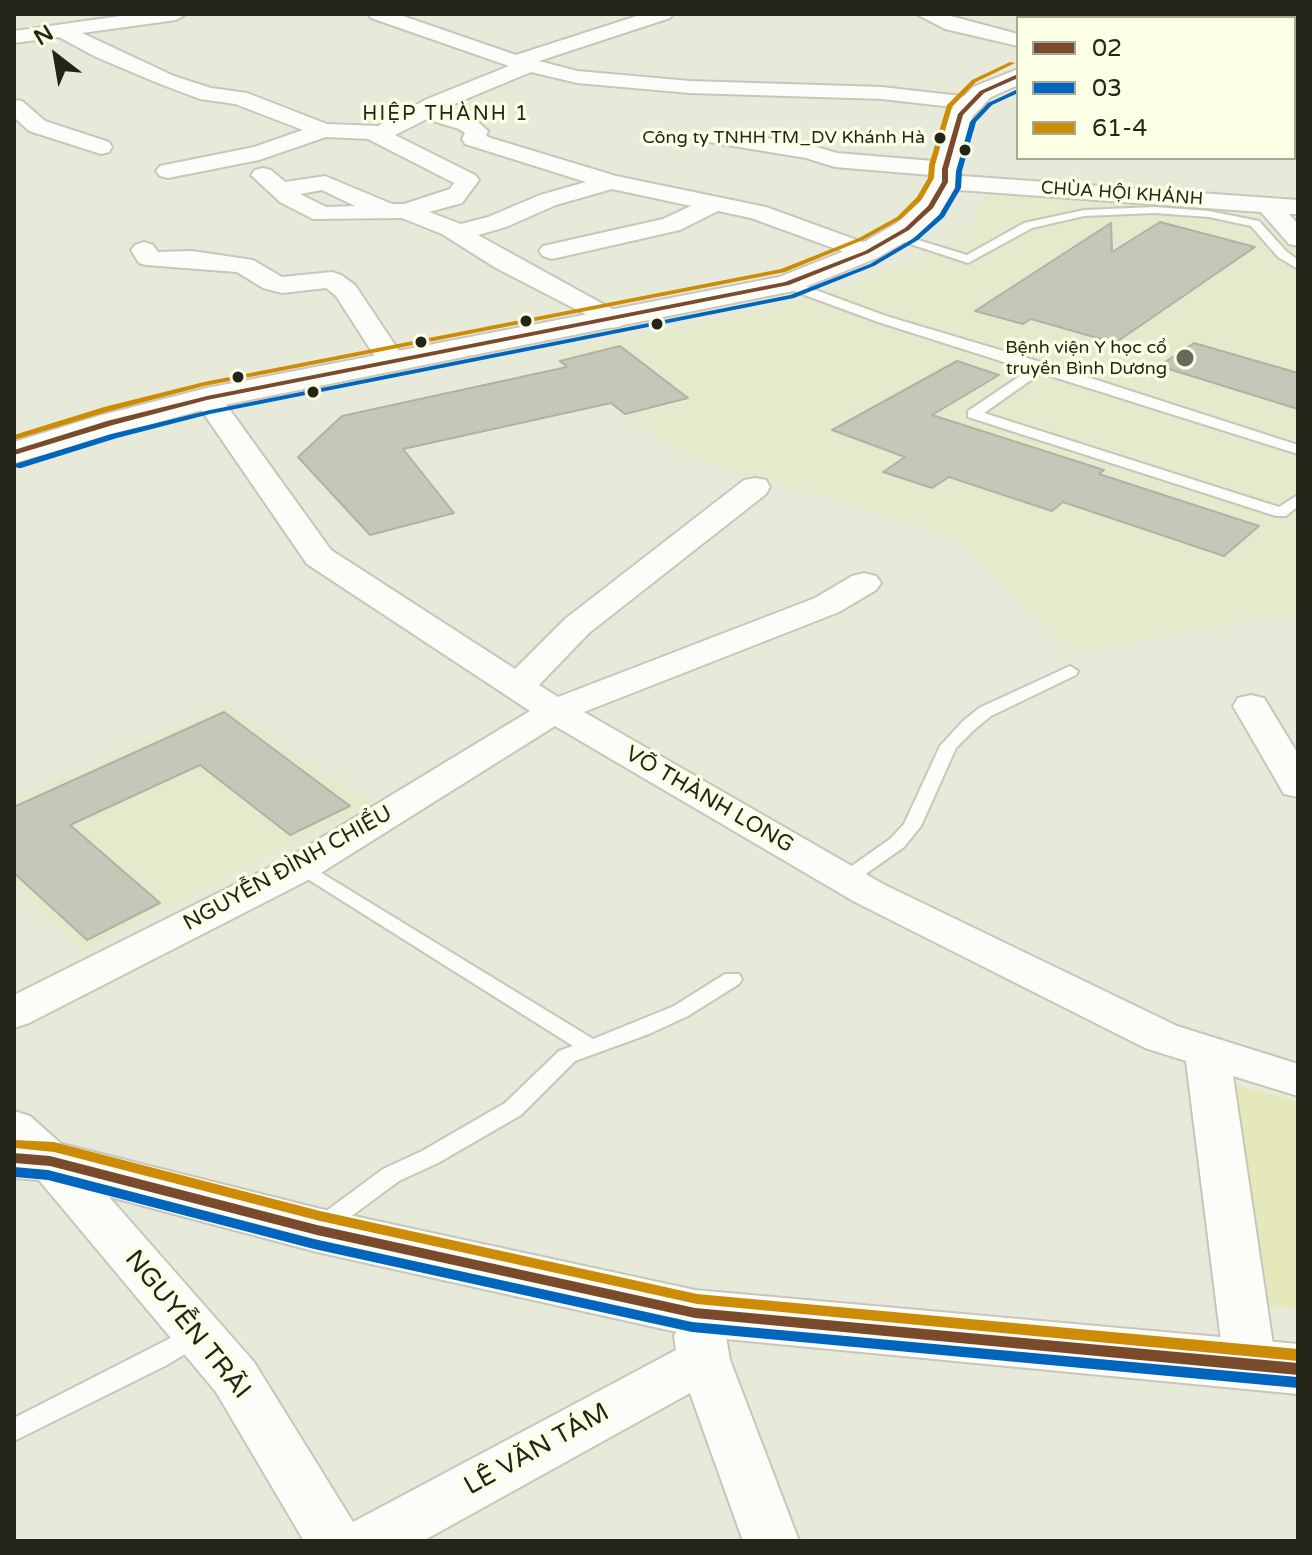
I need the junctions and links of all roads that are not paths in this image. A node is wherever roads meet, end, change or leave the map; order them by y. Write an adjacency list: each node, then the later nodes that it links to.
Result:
1 (97, 14): 6 (street)
2 (176, 14): 7 (street)
3 (378, 14): 10 (street)
4 (663, 14): 10 (street)
5 (926, 14): 9 (street)
6 (14, 26)
7 (63, 31): 8 (street); 15 (street)
8 (14, 37)
9 (1016, 39)
10 (522, 64): 12 (street); 14 (street)
11 (1016, 77): 12 (main road)
12 (970, 103): 20 (main road)
13 (14, 106): 18 (street)
14 (425, 111): 16 (street); 21 (street)
15 (324, 130): 16 (street); 19 (street)
16 (373, 133): 26 (street)
17 (717, 137): 20 (street, CHÙA HỘI KHÁNH)
18 (101, 147)
19 (168, 171)
20 (945, 175): 24 (street, CHÙA HỘI KHÁNH); 28 (main road)
21 (611, 182): 23 (street); 27 (street)
22 (272, 183): 26 (street)
23 (716, 203): 31 (street); 32 (street)
24 (1270, 207): 25 (street, CHÙA HỘI KHÁNH); 29 (street)
25 (1298, 207)
26 (397, 211): 27 (street)
27 (457, 233): 35 (street)
28 (895, 237): 32 (main road); 33 (lane)
29 (1298, 239)
30 (144, 250): 36 (street)
31 (552, 251)
32 (867, 252): 34 (main road)
33 (1298, 265)
34 (787, 284): 35 (main road); 37 (lane)
35 (612, 320): 36 (main road)
36 (393, 363): 38 (main road)
37 (1042, 367): 39 (lane); 42 (lane)
38 (207, 398): 40 (main road); 45 (street, VÕ THÀNH LONG)
39 (1298, 450)
40 (14, 453)
41 (755, 487): 45 (street)
42 (1298, 499)
43 (864, 583): 47 (street, NGUYỄN ĐÌNH CHIỂU)
44 (1070, 671): 50 (lane)
45 (517, 687): 47 (street, VÕ THÀNH LONG)
46 (1251, 706): 48 (street)
47 (555, 711): 49 (street, NGUYỄN ĐÌNH CHIỂU); 50 (street, VÕ THÀNH LONG)
48 (1298, 786)
49 (302, 867): 52 (street, NGUYỄN ĐÌNH CHIỂU); 53 (lane)
50 (846, 879): 54 (street, VÕ THÀNH LONG)
51 (732, 979): 53 (lane)
52 (14, 1013)
53 (591, 1047): 57 (lane)
54 (1207, 1051): 55 (street, VÕ THÀNH LONG); 60 (street)
55 (1298, 1080)
56 (26, 1149): 57 (main road); 58 (street, NGUYỄN TRÃI)
57 (317, 1230): 59 (main road)
58 (198, 1333): 61 (lane); 62 (street, NGUYỄN TRÃI)
59 (700, 1337): 60 (main road); 63 (street, LÊ VĂN TÁM); 64 (street)
60 (1274, 1367)
61 (14, 1430)
62 (334, 1541)
63 (371, 1541)
64 (771, 1541)

